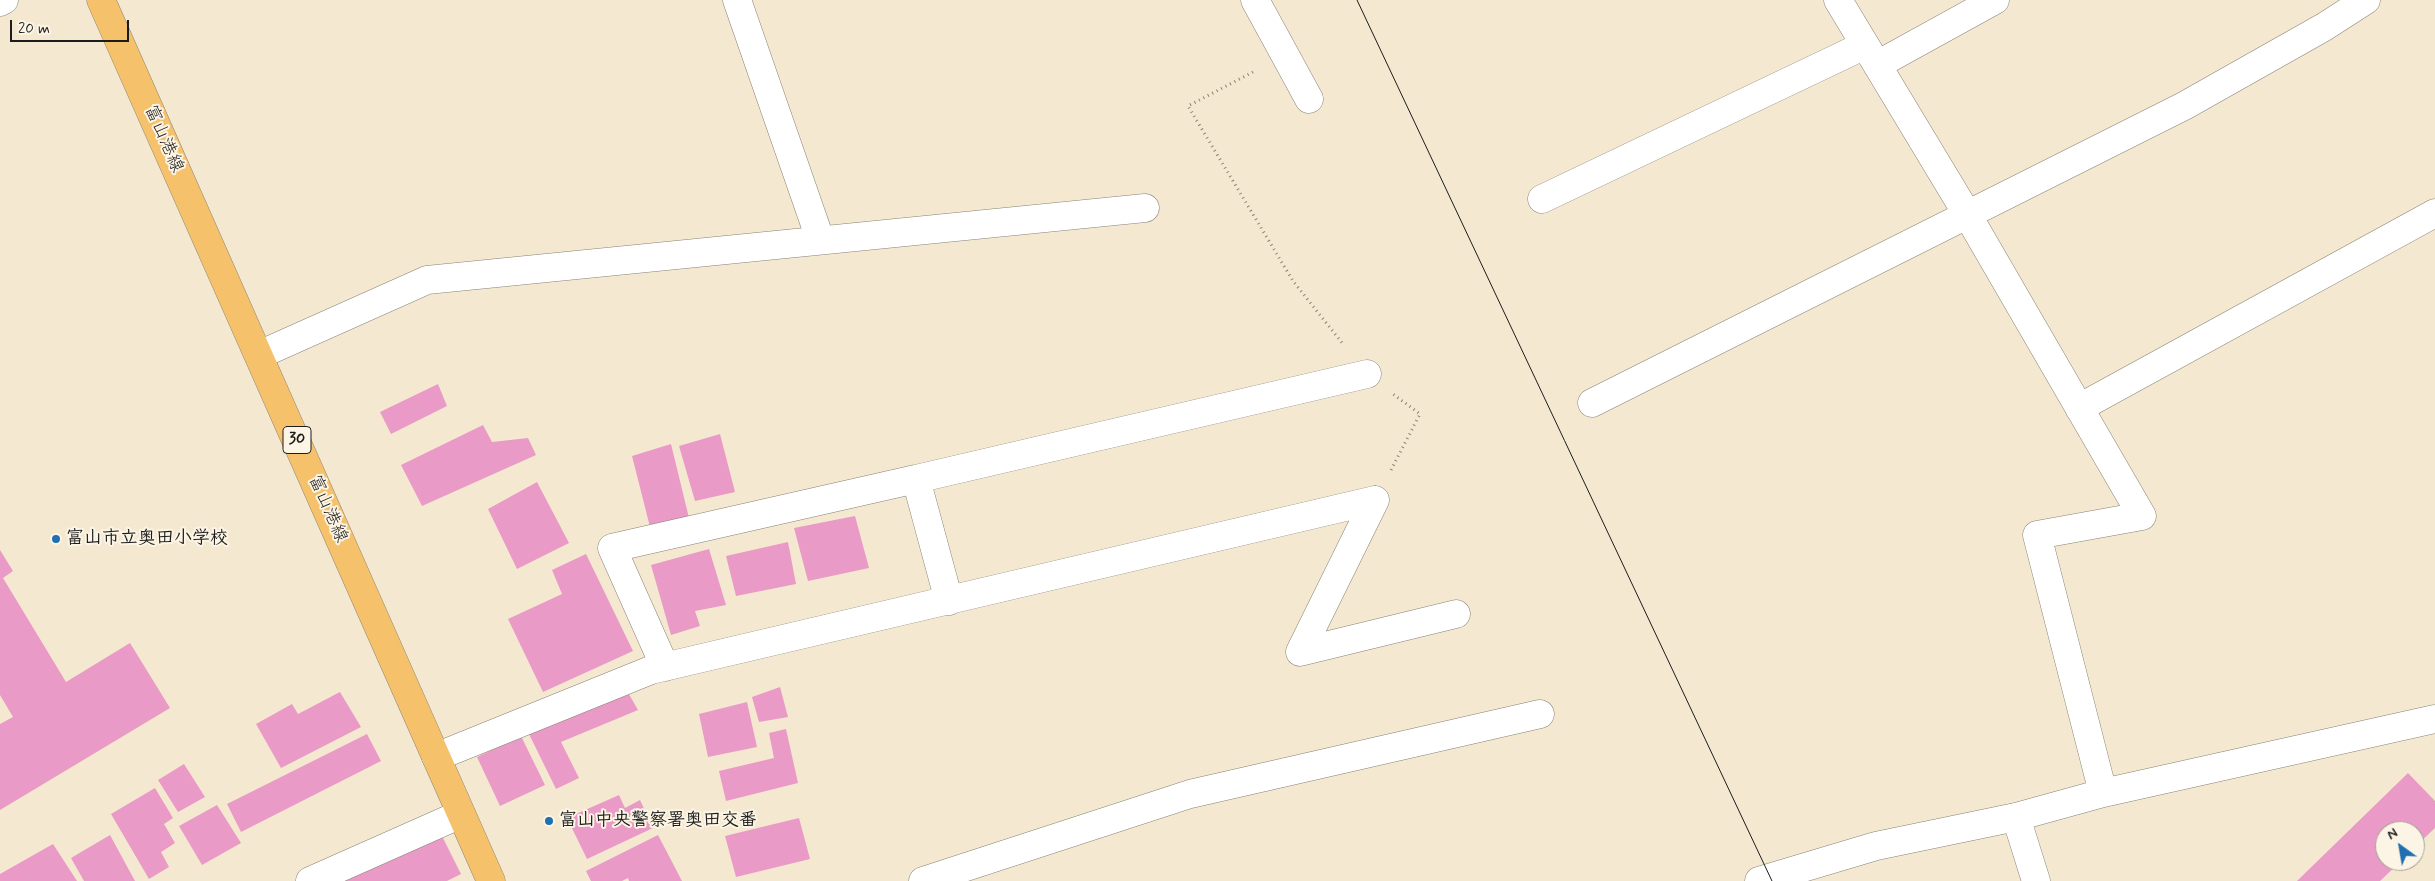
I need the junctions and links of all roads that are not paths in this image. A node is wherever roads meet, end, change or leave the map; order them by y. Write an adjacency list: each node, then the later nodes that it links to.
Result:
1 (4, 0): 8 (street)
2 (101, 0): 16 (main road, 富山港線 / 30)
3 (737, 0): 15 (street)
4 (1255, 0): 10 (street)
5 (1838, 0): 9 (street)
6 (1995, 0): 9 (street)
7 (2366, 0): 14 (street)
8 (0, 2)
9 (1871, 55): 11 (street); 14 (street)
10 (1308, 99)
11 (1542, 199)
12 (1145, 208): 15 (street)
13 (2435, 213): 19 (street)
14 (1967, 214): 18 (street); 19 (street)
15 (820, 239): 16 (street)
16 (259, 355): 26 (main road, 富山港線 / 30)
17 (1367, 374): 20 (street)
18 (1592, 403)
19 (2079, 408): 27 (street)
20 (916, 480): 21 (street); 23 (street)
21 (949, 601): 22 (street); 23 (street)
22 (1456, 614)
23 (665, 667): 26 (street)
24 (1540, 714): 32 (street)
25 (2435, 719): 27 (street)
26 (436, 757): 28 (main road, 富山港線 / 30)
27 (2103, 793): 29 (street)
28 (461, 814): 30 (street); 31 (main road, 富山港線 / 30)
29 (2016, 817): 33 (street); 34 (street)
30 (310, 881)
31 (491, 881)
32 (923, 881)
33 (1758, 881)
34 (2036, 881)

